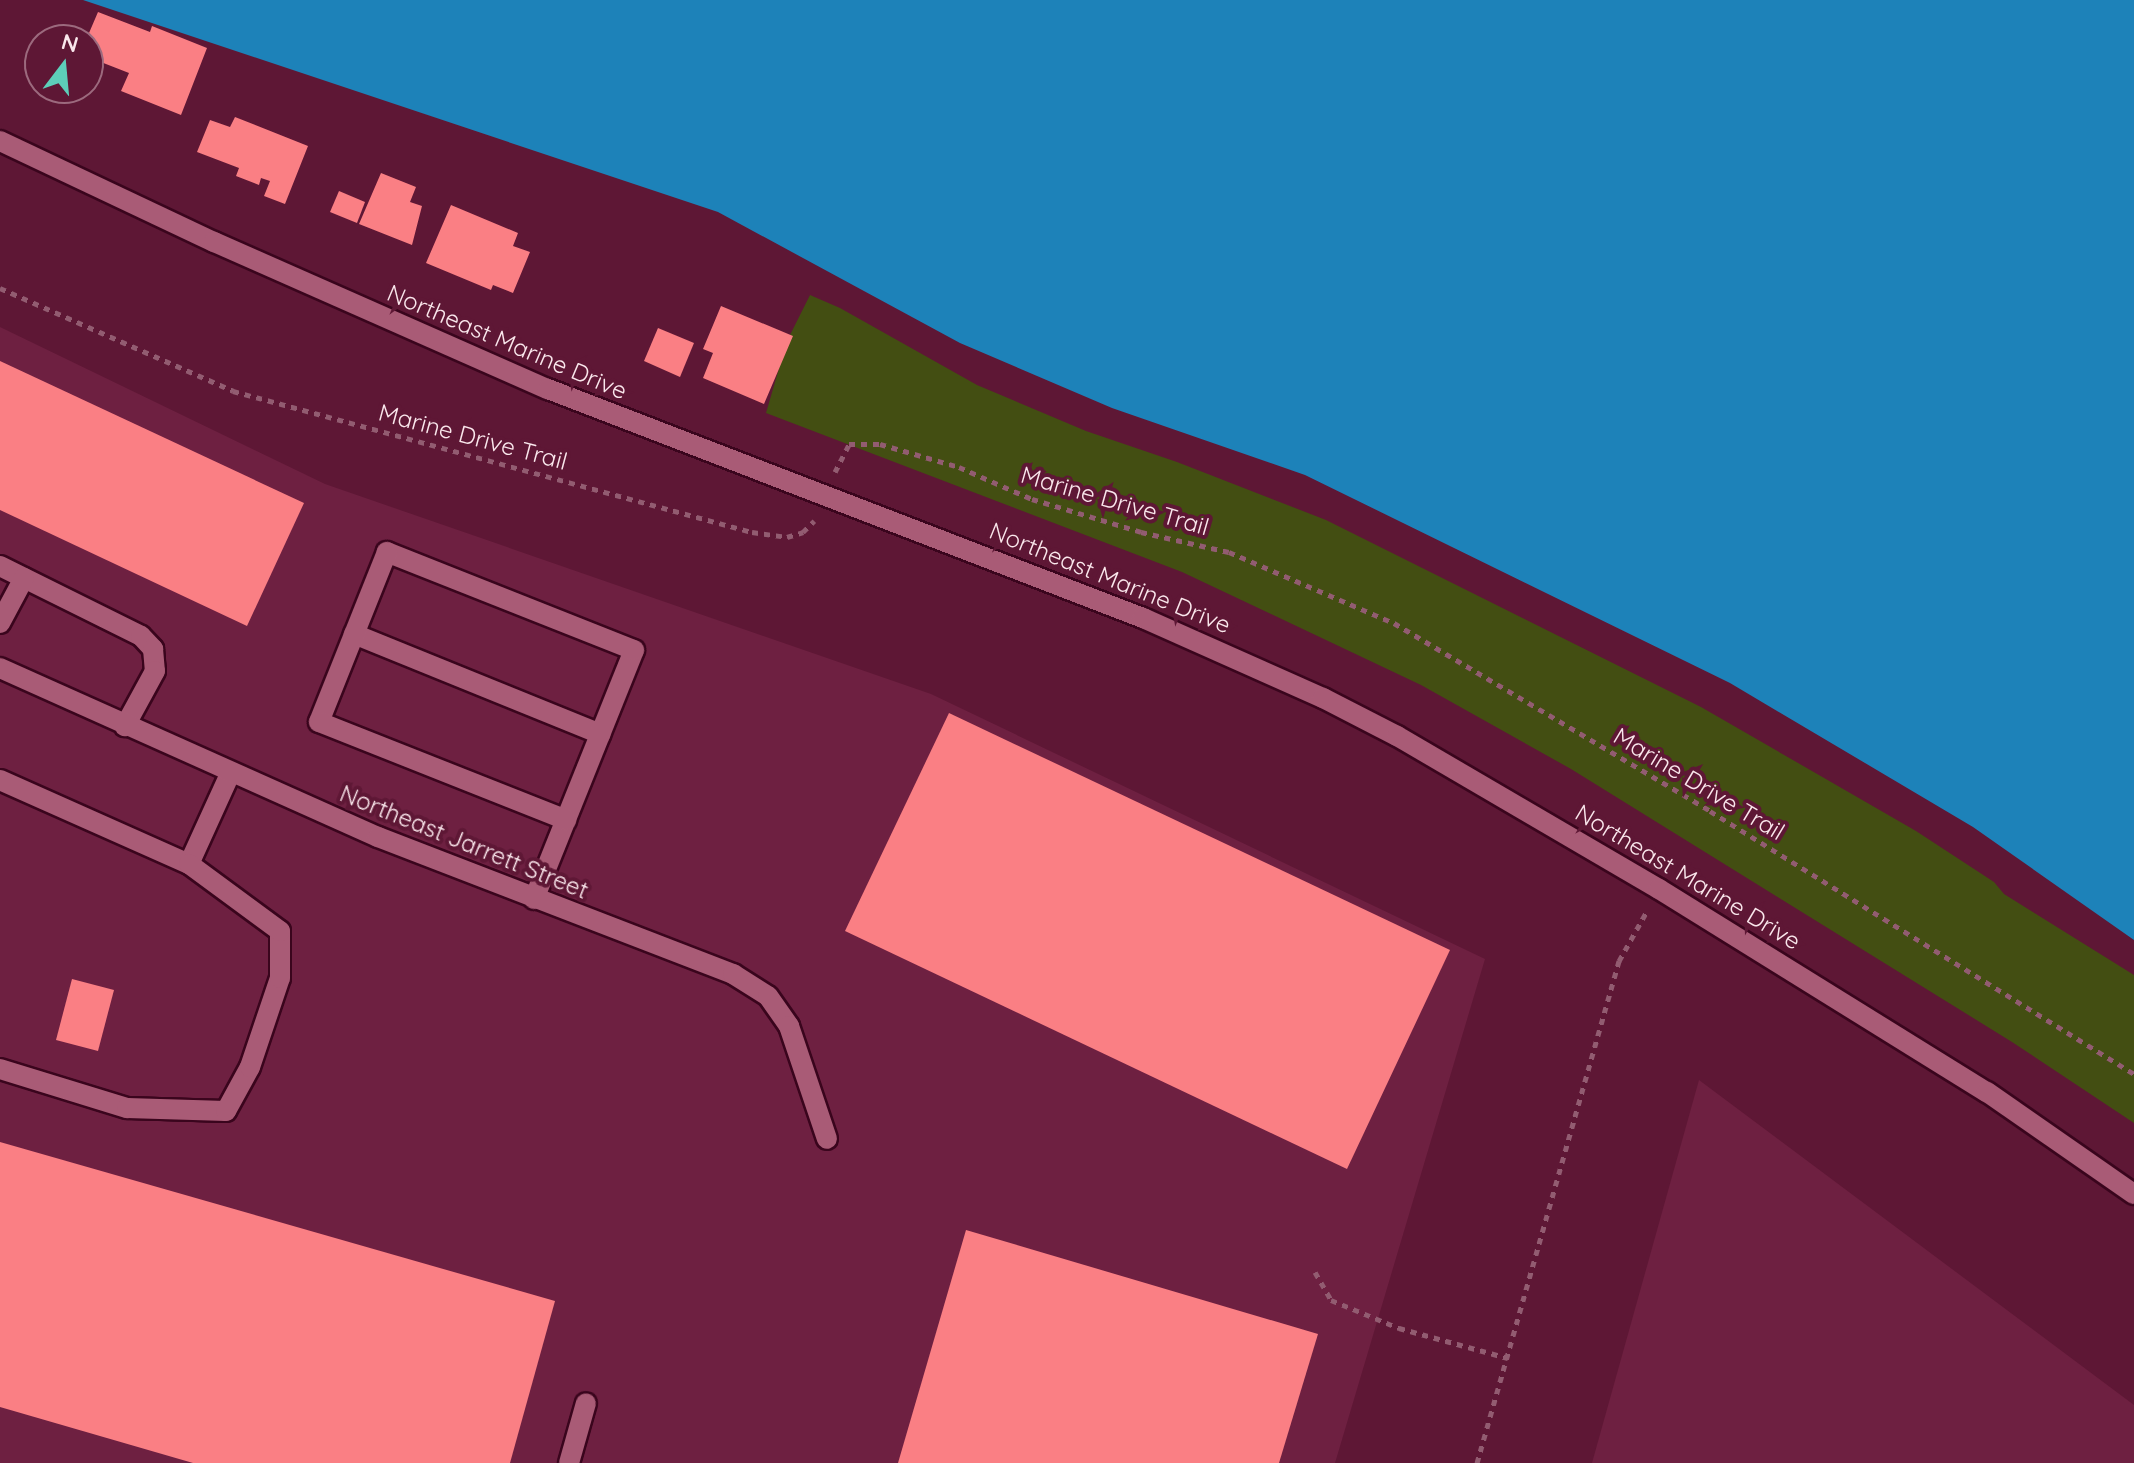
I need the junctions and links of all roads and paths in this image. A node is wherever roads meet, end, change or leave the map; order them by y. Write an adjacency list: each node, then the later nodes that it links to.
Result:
1 (0, 141): 3 (main road, Northeast Marine Drive)
2 (0, 288): 3 (path, Marine Drive Trail)
3 (823, 496): 15 (main road, Northeast Marine Drive); 18 (path, Marine Drive Trail)
4 (0, 566): 5 (main road)
5 (24, 578): 6 (main road); 9 (main road)
6 (0, 623)
7 (354, 634): 10 (main road); 10 (main road); 13 (main road)
8 (0, 668): 9 (main road, Northeast Jarrett Street)
9 (125, 726): 11 (main road, Northeast Jarrett Street)
10 (600, 734): 13 (main road)
11 (230, 774): 14 (main road); 16 (main road, Northeast Jarrett Street)
12 (0, 780): 14 (main road)
13 (566, 820): 16 (main road)
14 (189, 864): 17 (main road)
15 (1659, 889): 20 (main road, Northeast Marine Drive); 22 (path)
16 (534, 899): 19 (main road, Northeast Jarrett Street)
17 (0, 1069)
18 (2134, 1074)
19 (827, 1139)
20 (2134, 1194)
21 (1315, 1272): 22 (path)
22 (1508, 1358): 25 (path)
23 (586, 1403): 24 (main road)
24 (569, 1463)
25 (1477, 1463)

